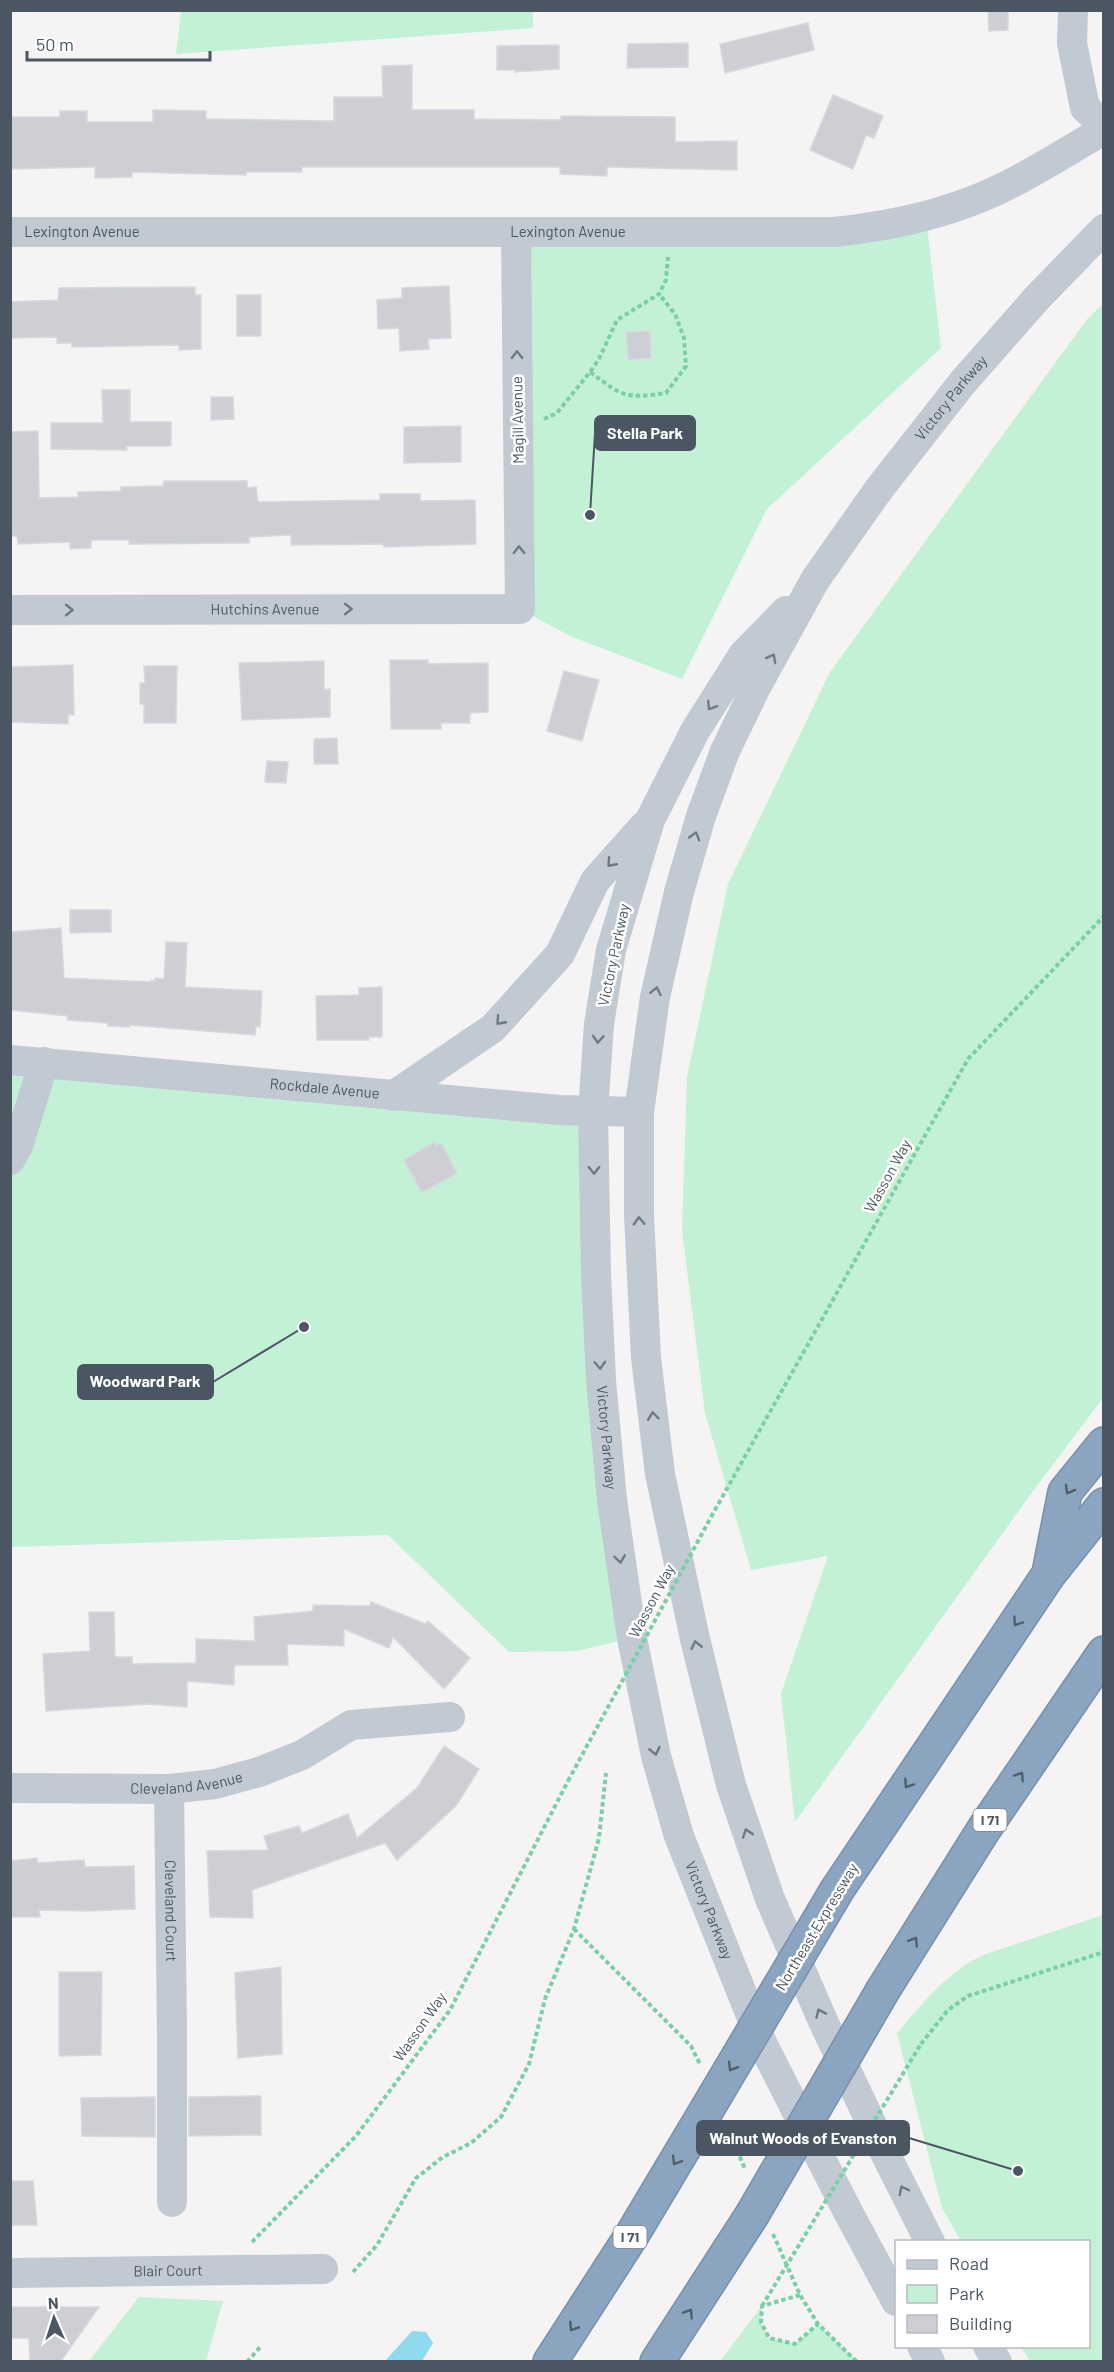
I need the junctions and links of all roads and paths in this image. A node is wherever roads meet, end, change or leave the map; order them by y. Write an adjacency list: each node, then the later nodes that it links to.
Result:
1 (1073, 10): 2 (street)
2 (1104, 125)
3 (1104, 130): 7 (street, Lexington Avenue)
4 (1104, 230): 11 (street, Victory Parkway)
5 (10, 232): 6 (street, Lexington Avenue)
6 (516, 232): 7 (street, Lexington Avenue); 10 (street, Magill Avenue, one-way to 6)
7 (669, 232): 8 (path)
8 (659, 294): 9 (path); 9 (path)
9 (590, 372): 10 (path)
10 (518, 422): 12 (street, Magill Avenue, one-way to 10)
11 (815, 580): 14 (street, Victory Parkway, one-way to 14); 20 (street, Victory Parkway, one-way to 11)
12 (520, 609): 13 (street, Hutchins Avenue, one-way to 12)
13 (10, 610)
14 (650, 819): 18 (street, one-way to 18); 19 (street, Victory Parkway, one-way to 19)
15 (1104, 916): 34 (path, Wasson Way, bridge)
16 (10, 1060): 17 (street, Rockdale Avenue)
17 (45, 1062): 18 (street, Rockdale Avenue); 21 (street)
18 (393, 1096): 19 (street, Rockdale Avenue)
19 (592, 1112): 20 (street, Rockdale Avenue); 38 (street, Victory Parkway, one-way to 38)
20 (639, 1112): 32 (street, Victory Parkway, one-way to 20)
21 (10, 1160)
22 (1104, 1444): 24 (highway, one-way to 24)
23 (1104, 1505): 24 (highway, Northeast Expressway / I 71)
24 (1049, 1574): 44 (highway, Northeast Expressway / I 71, one-way to 44, bridge)
25 (1104, 1653): 45 (highway, I 71, one-way to 25, bridge)
26 (450, 1717): 29 (street, Cleveland Avenue)
27 (606, 1773): 35 (path)
28 (10, 1788): 29 (street, Cleveland Avenue)
29 (169, 1789): 31 (street, Cleveland Court)
30 (1104, 1952): 39 (path, bridge)
31 (172, 2202)
32 (929, 2240)
33 (323, 2270): 34 (street, Blair Court)
34 (222, 2271): 36 (street, Blair Court)
35 (353, 2272)
36 (10, 2273)
37 (800, 2295): 39 (path)
38 (895, 2297)
39 (762, 2306): 40 (path)
40 (818, 2324)
41 (261, 2346): 43 (path)
42 (989, 2348): 46 (street)
43 (247, 2361)
44 (550, 2361)
45 (657, 2361)
46 (997, 2361)

